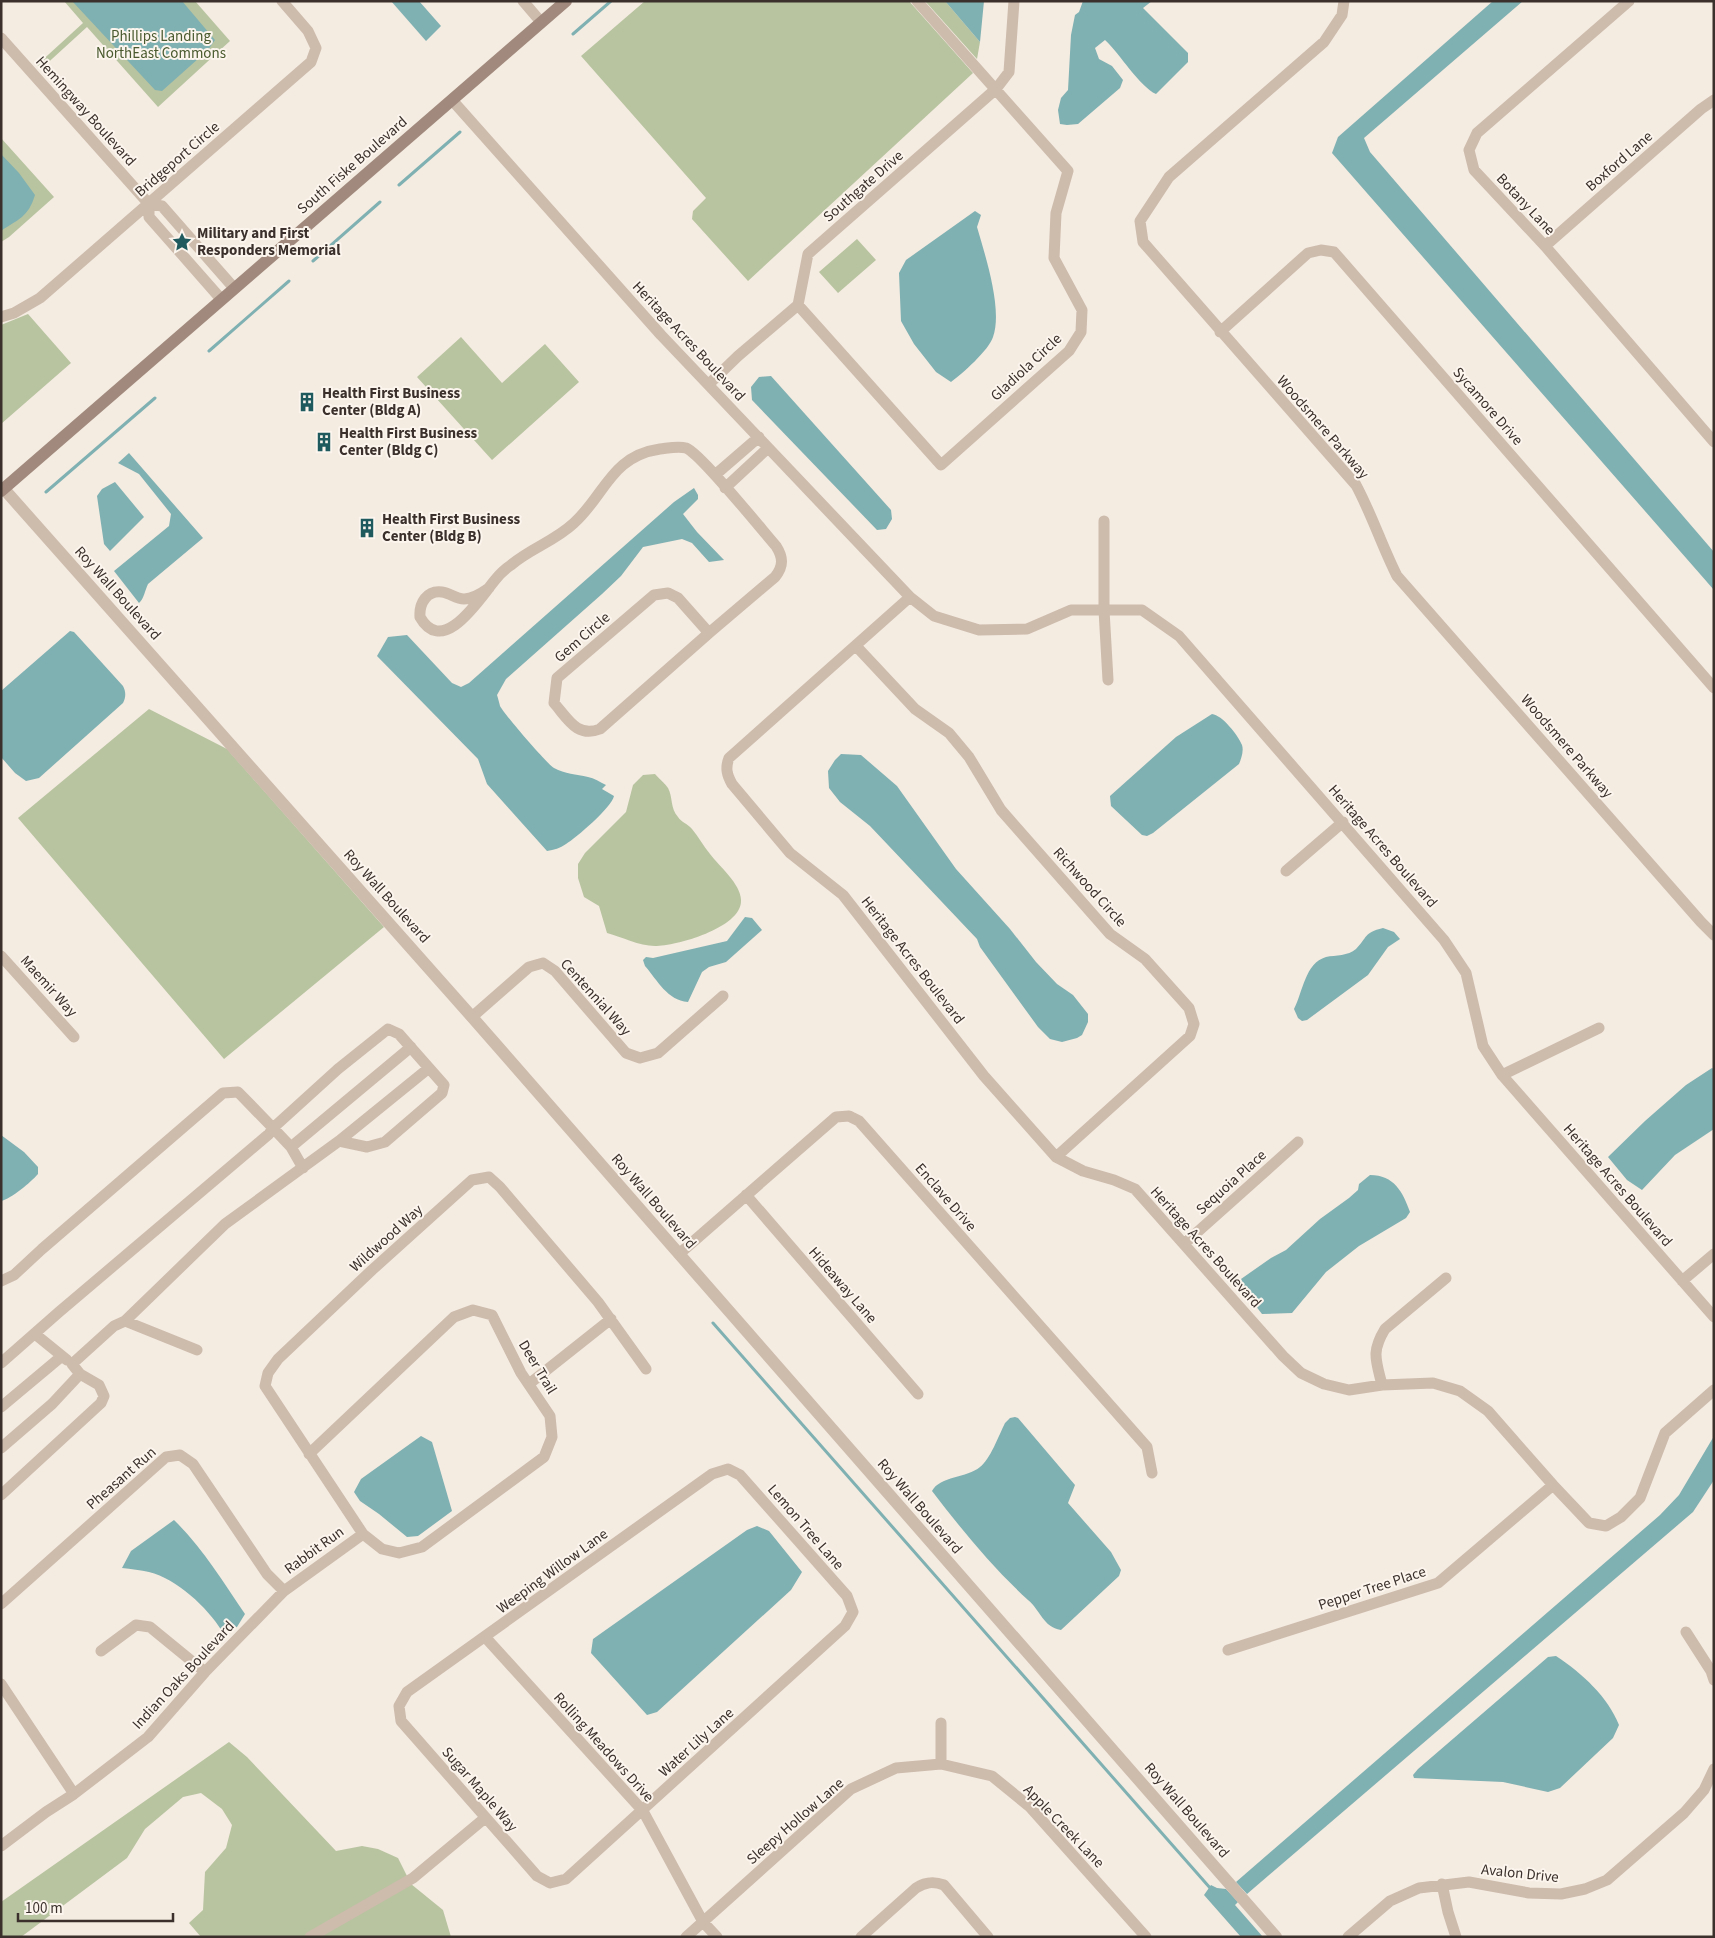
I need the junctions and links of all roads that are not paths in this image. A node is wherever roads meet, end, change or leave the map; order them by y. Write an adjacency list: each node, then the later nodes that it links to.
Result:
1 (282, 1): 13 (street, Bridgeport Circle)
2 (523, 1): 8 (street)
3 (566, 1): 8 (main road, South Fiske Boulevard)
4 (918, 1): 10 (street)
5 (1014, 1): 10 (street, Southgate Drive)
6 (1344, 1): 19 (street, Woodsmere Parkway)
7 (1629, 1): 14 (street, Botany Lane)
8 (541, 22): 11 (main road, South Fiske Boulevard)
9 (1, 38): 13 (street, Hemingway Boulevard)
10 (996, 90): 17 (street, Southgate Drive); 17 (street, Gladiola Circle)
11 (452, 100): 15 (main road, South Fiske Boulevard); 20 (street, Heritage Acres Boulevard)
12 (1714, 100): 14 (street, Boxford Lane)
13 (149, 204): 15 (street, Hemingway Boulevard); 16 (street, Hemingway Boulevard); 18 (street, Bridgeport Circle)
14 (1545, 246): 22 (street, Botany Lane)
15 (234, 288): 16 (main road, South Fiske Boulevard)
16 (221, 300): 26 (main road, South Fiske Boulevard)
17 (798, 305): 20 (street)
18 (1, 317)
19 (1220, 332): 34 (street, Sycamore Drive); 37 (street, Woodsmere Parkway)
20 (709, 384): 21 (street, Heritage Acres Boulevard)
21 (759, 438): 23 (street, Heritage Acres Boulevard); 24 (street)
22 (1714, 442)
23 (768, 448): 25 (street); 29 (street, Heritage Acres Boulevard)
24 (715, 476): 25 (street, Gem Circle); 28 (street, Gem Circle)
25 (725, 488): 31 (street, Gem Circle)
26 (3, 490): 40 (street, Roy Wall Boulevard)
27 (1104, 521): 30 (street)
28 (489, 588): 28 (street)
29 (910, 597): 30 (street, Heritage Acres Boulevard); 32 (street, Heritage Acres Boulevard)
30 (1104, 610): 33 (street); 35 (street, Heritage Acres Boulevard)
31 (709, 633): 31 (street, Gem Circle)
32 (856, 646): 50 (street, Heritage Acres Boulevard); 50 (street, Richwood Circle)
33 (1108, 680)
34 (1713, 686)
35 (1342, 822): 36 (street); 45 (street, Heritage Acres Boulevard)
36 (1286, 871)
37 (1714, 935)
38 (1, 956): 42 (street, Maemir Way)
39 (723, 996): 40 (street, Centennial Way)
40 (472, 1016): 54 (street, Roy Wall Boulevard)
41 (1599, 1028): 45 (street)
42 (74, 1037)
43 (411, 1047): 44 (street); 46 (street); 49 (street)
44 (430, 1068): 47 (street); 47 (street)
45 (1502, 1075): 58 (street, Heritage Acres Boulevard)
46 (273, 1128): 49 (street); 57 (street); 62 (street)
47 (339, 1141): 51 (street)
48 (1298, 1142): 53 (street, Sequoia Place)
49 (291, 1147): 51 (street)
50 (1056, 1157): 53 (street, Heritage Acres Boulevard)
51 (303, 1168): 61 (street)
52 (746, 1196): 54 (street, Enclave Drive); 72 (street, Hideaway Lane); 77 (street, Enclave Drive)
53 (1184, 1244): 70 (street, Heritage Acres Boulevard)
54 (679, 1254): 108 (street, Roy Wall Boulevard)
55 (1714, 1254): 58 (street)
56 (1446, 1278): 70 (street)
57 (1, 1281)
58 (1682, 1282): 59 (street, Heritage Acres Boulevard)
59 (1714, 1317)
60 (610, 1319): 67 (street, Wildwood Way); 69 (street); 75 (street, Wildwood Way)
61 (124, 1321): 63 (street); 66 (street)
62 (35, 1334): 64 (street); 65 (street)
63 (197, 1350)
64 (62, 1356): 66 (street); 73 (street)
65 (1, 1363)
66 (72, 1364): 68 (street)
67 (646, 1369)
68 (80, 1374): 74 (street); 79 (street)
69 (529, 1384): 75 (street, Deer Trail); 80 (street, Deer Trail)
70 (1382, 1385): 78 (street, Heritage Acres Boulevard)
71 (1714, 1390): 78 (street, Heritage Acres Boulevard)
72 (918, 1394)
73 (1, 1407)
74 (1, 1448)
75 (309, 1454): 80 (street, Wildwood Way)
76 (728, 1469): 83 (street, Lemon Tree Lane); 85 (street, Weeping Willow Lane)
77 (1152, 1473)
78 (1553, 1485): 86 (street, Pepper Tree Place)
79 (1, 1495)
80 (363, 1534): 81 (street, Rabbit Run)
81 (284, 1590): 82 (street, Pheasant Run); 88 (street, Indian Oaks Boulevard)
82 (1, 1604)
83 (853, 1612): 96 (street, Water Lily Lane)
84 (1686, 1632): 89 (street)
85 (486, 1638): 91 (street, Weeping Willow Lane); 96 (street, Rolling Meadows Drive)
86 (1228, 1650)
87 (101, 1651): 88 (street)
88 (205, 1672): 95 (street, Indian Oaks Boulevard)
89 (1714, 1680)
90 (1, 1684): 95 (street)
91 (399, 1706): 97 (street, Sugar Maple Way)
92 (941, 1724): 93 (street)
93 (942, 1764): 101 (street, Sleepy Hollow Lane); 107 (street, Apple Creek Lane)
94 (1714, 1769): 100 (street, Avalon Drive)
95 (74, 1794): 98 (street, Indian Oaks Boulevard)
96 (643, 1810): 99 (street, Water Lily Lane); 101 (street, Rolling Meadows Drive)
97 (485, 1818): 99 (street, Sugar Maple Way); 102 (street)
98 (1, 1846)
99 (550, 1884)
100 (1442, 1884): 109 (street, Avalon Drive); 110 (street)
101 (703, 1922): 103 (street, Sleepy Hollow Lane); 104 (street, Rolling Meadows Drive)
102 (310, 1937)
103 (686, 1937)
104 (717, 1937)
105 (861, 1937): 106 (street)
106 (988, 1937)
107 (1146, 1937)
108 (1276, 1937)
109 (1348, 1937)
110 (1456, 1937)

